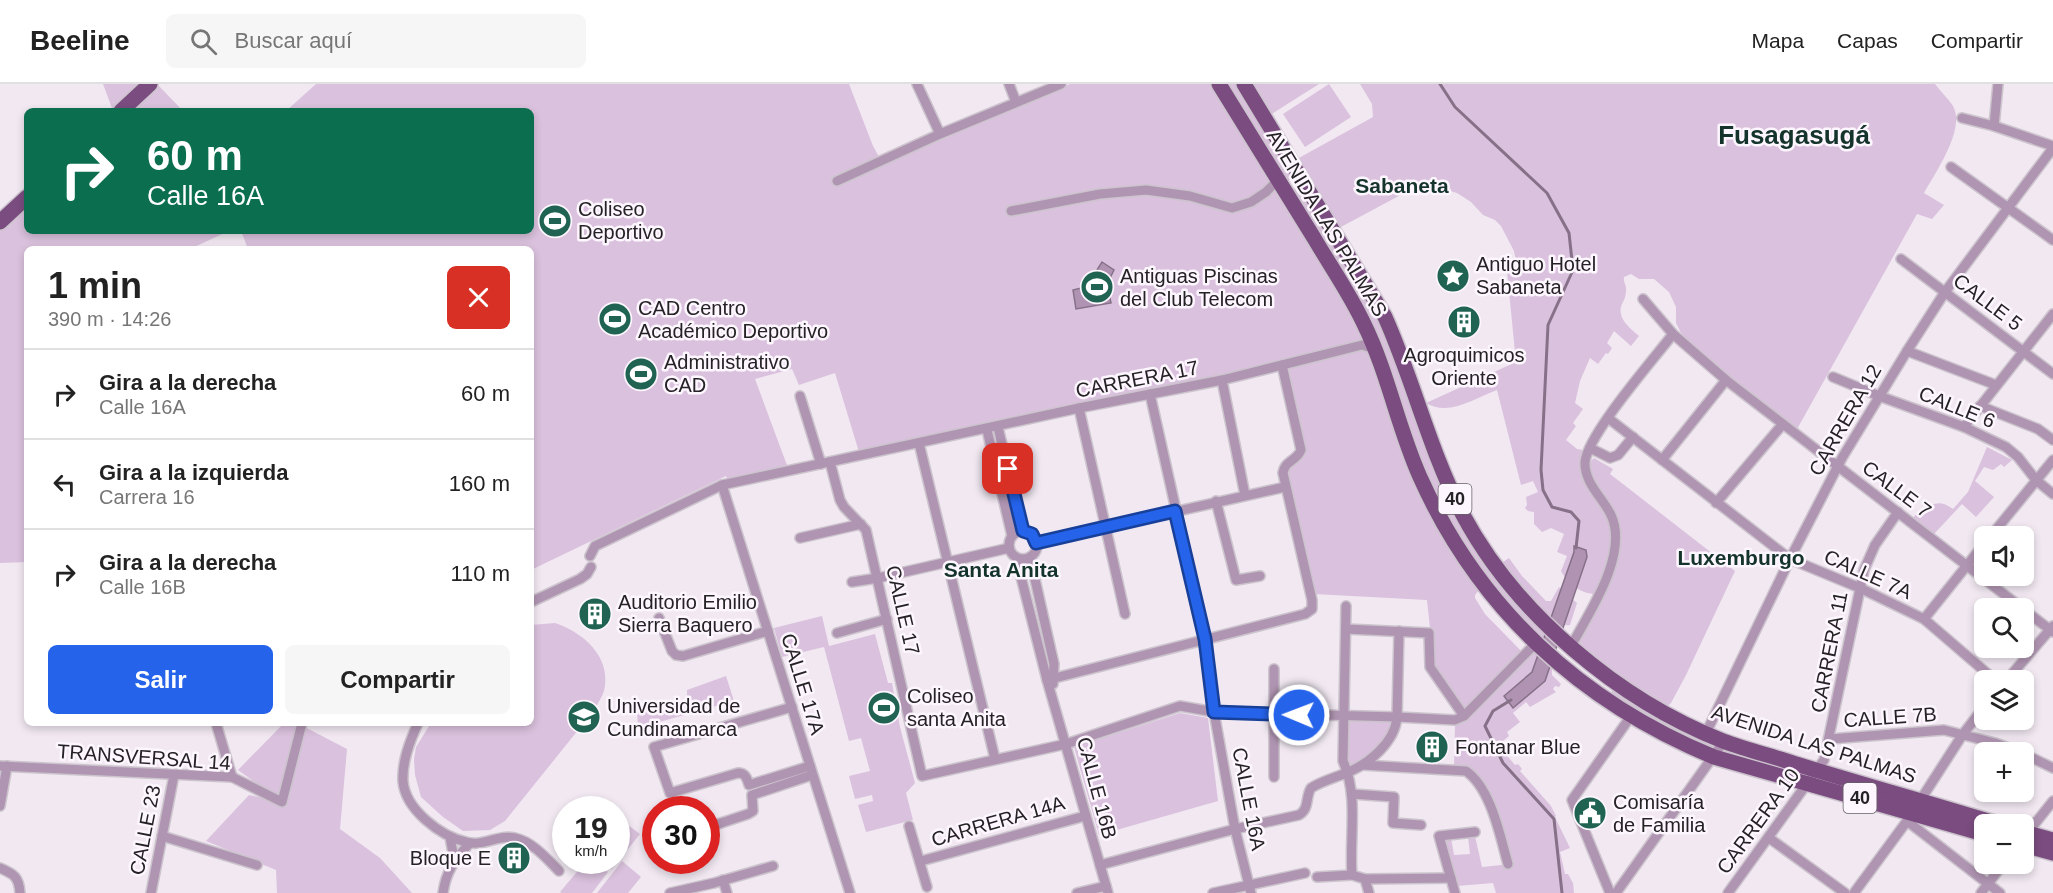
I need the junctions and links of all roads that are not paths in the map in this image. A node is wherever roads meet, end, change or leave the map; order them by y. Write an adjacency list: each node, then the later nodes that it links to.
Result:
1 (150, 84): 9 (main road)
2 (917, 84): 12 (street)
3 (1009, 84): 8 (street)
4 (1060, 84): 8 (street)
5 (1219, 84): 17 (main road, AVENIDA LAS PALMAS / 40)
6 (1244, 84): 15 (main road, AVENIDA LAS PALMAS / 40)
7 (1998, 84): 11 (street)
8 (1016, 102): 12 (street)
9 (124, 108)
10 (1962, 118): 11 (street)
11 (1994, 126): 13 (street)
12 (940, 134): 16 (street)
13 (2053, 147): 19 (street, CARRERA 12)
14 (1951, 166): 19 (street)
15 (1302, 177): 17 (main road); 60 (main road, AVENIDA LAS PALMAS / 40)
16 (837, 181)
17 (1281, 185): 20 (street); 28 (main road, AVENIDA LAS PALMAS / 40)
18 (24, 200): 21 (main road)
19 (2009, 208): 22 (street); 24 (street, CARRERA 12)
20 (1011, 211)
21 (0, 222)
22 (2053, 240)
23 (1901, 259): 24 (street, CALLE 5)
24 (1945, 292): 29 (street, CARRERA 12); 30 (street, CALLE 5)
25 (1643, 299): 27 (street, CALLE 7)
26 (2053, 314): 30 (street)
27 (1673, 334): 35 (street, CALLE 7); 42 (street)
28 (1368, 343): 31 (street, CARRERA 17); 63 (main road, AVENIDA LAS PALMAS / 40)
29 (1907, 351): 36 (street); 39 (street, CARRERA 12)
30 (2023, 351): 32 (street, CALLE 5); 36 (street)
31 (1282, 366): 34 (street, CARRERA 17); 57 (street)
32 (2053, 374)
33 (1833, 377): 39 (street, CALLE 6)
34 (1222, 380): 37 (street, CARRERA 17); 59 (street)
35 (1726, 380): 43 (street, CALLE 7); 51 (street)
36 (1996, 385): 40 (street)
37 (1150, 394): 41 (street, CARRERA 17); 64 (street, CALLE 16A)
38 (800, 396): 53 (street, CALLE 17)
39 (1879, 396): 45 (street, CALLE 6); 54 (street, CARRERA 12)
40 (1980, 406): 45 (street); 48 (street)
41 (1079, 408): 44 (street, CARRERA 17); 68 (street)
42 (1608, 418): 47 (street, CALLE 7A); 50 (street)
43 (1782, 425): 54 (street, CALLE 7); 62 (street)
44 (998, 427): 46 (street, CARRERA 17); 69 (street)
45 (1964, 427): 55 (street, CALLE 6)
46 (987, 430): 49 (street, CARRERA 17); 70 (street)
47 (1633, 437): 50 (street); 51 (street, CALLE 7A)
48 (2053, 440)
49 (919, 443): 53 (street, CARRERA 17); 79 (street)
50 (1590, 447): 99 (street)
51 (1662, 460): 62 (street, CALLE 7A)
52 (2053, 460): 55 (street)
53 (825, 463): 56 (street, CARRERA 17); 66 (street, CALLE 17)
54 (1837, 466): 65 (street, CALLE 7); 78 (street, CARRERA 12)
55 (2036, 480): 58 (street, CALLE 6); 67 (street)
56 (722, 485): 74 (street, CARRERA 17); 94 (street, CALLE 17A)
57 (1285, 487): 59 (street); 97 (street)
58 (2053, 494)
59 (1245, 495): 61 (street)
60 (1455, 498): 63 (main road, 40); 99 (main road, AVENIDA LAS PALMAS / 40)
61 (1216, 501): 64 (street); 82 (street)
62 (1716, 503): 78 (street, CALLE 7A)
63 (1435, 508): 98 (main road, AVENIDA LAS PALMAS / 40)
64 (1175, 511): 68 (street); 97 (street, CALLE 16A)
65 (1898, 512): 80 (street, CALLE 7); 85 (street, CARRERA 11)
66 (861, 524): 71 (street); 83 (street, CALLE 17)
67 (1999, 526)
68 (1107, 527): 72 (street); 88 (street)
69 (1023, 531): 70 (street); 72 (street)
70 (1012, 536): 73 (street)
71 (800, 538)
72 (1036, 543): 77 (street)
73 (1009, 548): 76 (street); 79 (street)
74 (590, 556)
75 (1974, 556): 80 (street)
76 (1016, 557): 77 (street); 103 (street, CALLE 16B)
77 (1030, 557): 103 (street, CALLE 16B)
78 (1790, 559): 85 (street, CALLE 7A); 117 (street, CARRERA 12)
79 (946, 561): 83 (street); 125 (street)
80 (1967, 565): 91 (street); 93 (street, CALLE 7)
81 (591, 567): 86 (street)
82 (1260, 576)
83 (878, 578): 84 (street); 90 (street, CALLE 17)
84 (852, 582)
85 (1860, 588): 91 (street, CALLE 7A); 119 (street, CARRERA 11)
86 (534, 601)
87 (1346, 606): 92 (street)
88 (1125, 614)
89 (659, 618): 94 (street)
90 (887, 619): 96 (street); 125 (street, CALLE 17)
91 (1924, 619): 101 (street, CALLE 7A)
92 (1346, 629): 95 (street); 109 (street)
93 (2052, 629): 102 (street)
94 (768, 631): 106 (street, CALLE 17A)
95 (1399, 631): 111 (street); 112 (street)
96 (837, 633)
97 (1205, 639): 103 (street); 107 (street, CALLE 16A)
98 (1536, 643): 105 (main road, AVENIDA LAS PALMAS / 40); 112 (street)
99 (1570, 646): 104 (main road, AVENIDA LAS PALMAS / 40)
100 (1274, 669): 108 (street)
101 (1983, 670)
102 (2016, 670)
103 (1051, 680): 122 (street, CALLE 16B)
104 (1616, 682): 105 (main road); 117 (main road, AVENIDA LAS PALMAS / 40)
105 (1603, 698): 110 (main road, AVENIDA LAS PALMAS / 40)
106 (792, 707): 129 (street, CALLE 17A); 129 (street)
107 (1214, 712): 108 (street); 122 (street); 146 (street, CALLE 16A)
108 (1276, 714): 109 (street); 134 (street)
109 (1345, 716): 111 (street); 131 (street)
110 (1631, 716): 123 (main road, AVENIDA LAS PALMAS / 40); 187 (street)
111 (1397, 717): 112 (street); 126 (street)
112 (1459, 718)
113 (1974, 720): 118 (street)
114 (217, 726): 133 (street)
115 (301, 726): 133 (street, TRANSVERSAL 14)
116 (417, 726): 150 (street)
117 (1706, 733): 120 (main road, AVENIDA LAS PALMAS / 40)
118 (1963, 734): 119 (street, CALLE 7B); 121 (street, CALLE 7B); 139 (street)
119 (1830, 739): 130 (street, CARRERA 11)
120 (1724, 741): 123 (street); 130 (main road, AVENIDA LAS PALMAS / 40)
121 (1988, 742)
122 (1066, 744): 125 (street); 140 (street, CALLE 16B)
123 (1714, 757): 135 (main road, AVENIDA LAS PALMAS / 40); 188 (street)
124 (2034, 758): 128 (street, CALLE 7B)
125 (995, 759)
126 (1362, 765): 131 (street); 159 (street)
127 (4, 766): 132 (street, TRANSVERSAL 14); 138 (street)
128 (2053, 768)
129 (811, 770): 142 (street); 182 (street, CALLE 17A)
130 (1817, 771): 135 (street, CARRERA 10); 139 (main road, AVENIDA LAS PALMAS / 40)
131 (1348, 772): 136 (street); 146 (street)
132 (174, 775): 133 (street, TRANSVERSAL 14); 149 (street, CALLE 23)
133 (232, 777)
134 (1274, 777)
135 (1808, 783): 139 (main road, AVENIDA LAS PALMAS / 40); 151 (street, CARRERA 10)
136 (1352, 794): 143 (street); 167 (street)
137 (2053, 801): 144 (street)
138 (0, 806)
139 (1913, 811): 141 (main road, AVENIDA LAS PALMAS / 40); 147 (main road, AVENIDA LAS PALMAS / 40); 172 (street); 191 (street)
140 (1085, 816): 158 (street, CARRERA 14A); 162 (street, CALLE 16B)
141 (1974, 821)
142 (720, 823)
143 (1421, 825)
144 (2034, 825)
145 (909, 826): 158 (street)
146 (1235, 829): 162 (street); 174 (street, CALLE 16A)
147 (1974, 831)
148 (1475, 832): 169 (street)
149 (162, 836): 160 (street); 177 (street, CALLE 23)
150 (450, 837): 155 (street); 157 (street)
151 (1768, 838): 189 (street, CARRERA 10); 190 (street)
152 (2034, 838): 153 (main road)
153 (2053, 840)
154 (2034, 842): 156 (main road)
155 (470, 843): 157 (street); 161 (street)
156 (2053, 853)
157 (454, 859): 178 (street)
158 (921, 861): 173 (street)
159 (1508, 864)
160 (257, 865)
161 (552, 865)
162 (1100, 865): 175 (street, CALLE 16B)
163 (773, 866): 171 (street)
164 (0, 868): 176 (street)
165 (1305, 873): 174 (street)
166 (1996, 874): 172 (street)
167 (1352, 875): 168 (street); 170 (street)
168 (1317, 877)
169 (1451, 878): 170 (street); 186 (street)
170 (1365, 879): 185 (street)
171 (719, 882): 179 (street); 180 (street); 181 (street)
172 (1988, 884): 192 (street); 193 (street)
173 (927, 887)
174 (1250, 888): 184 (street)
175 (1107, 890): 183 (street)
176 (20, 893)
177 (152, 893)
178 (443, 893)
179 (670, 893)
180 (718, 893)
181 (727, 893)
182 (850, 893)
183 (1077, 893)
184 (1213, 893)
185 (1370, 893)
186 (1455, 893)
187 (1610, 893)
188 (1616, 893)
189 (1728, 893)
190 (1845, 893)
191 (1854, 893)
192 (1981, 893)
193 (2000, 893)

